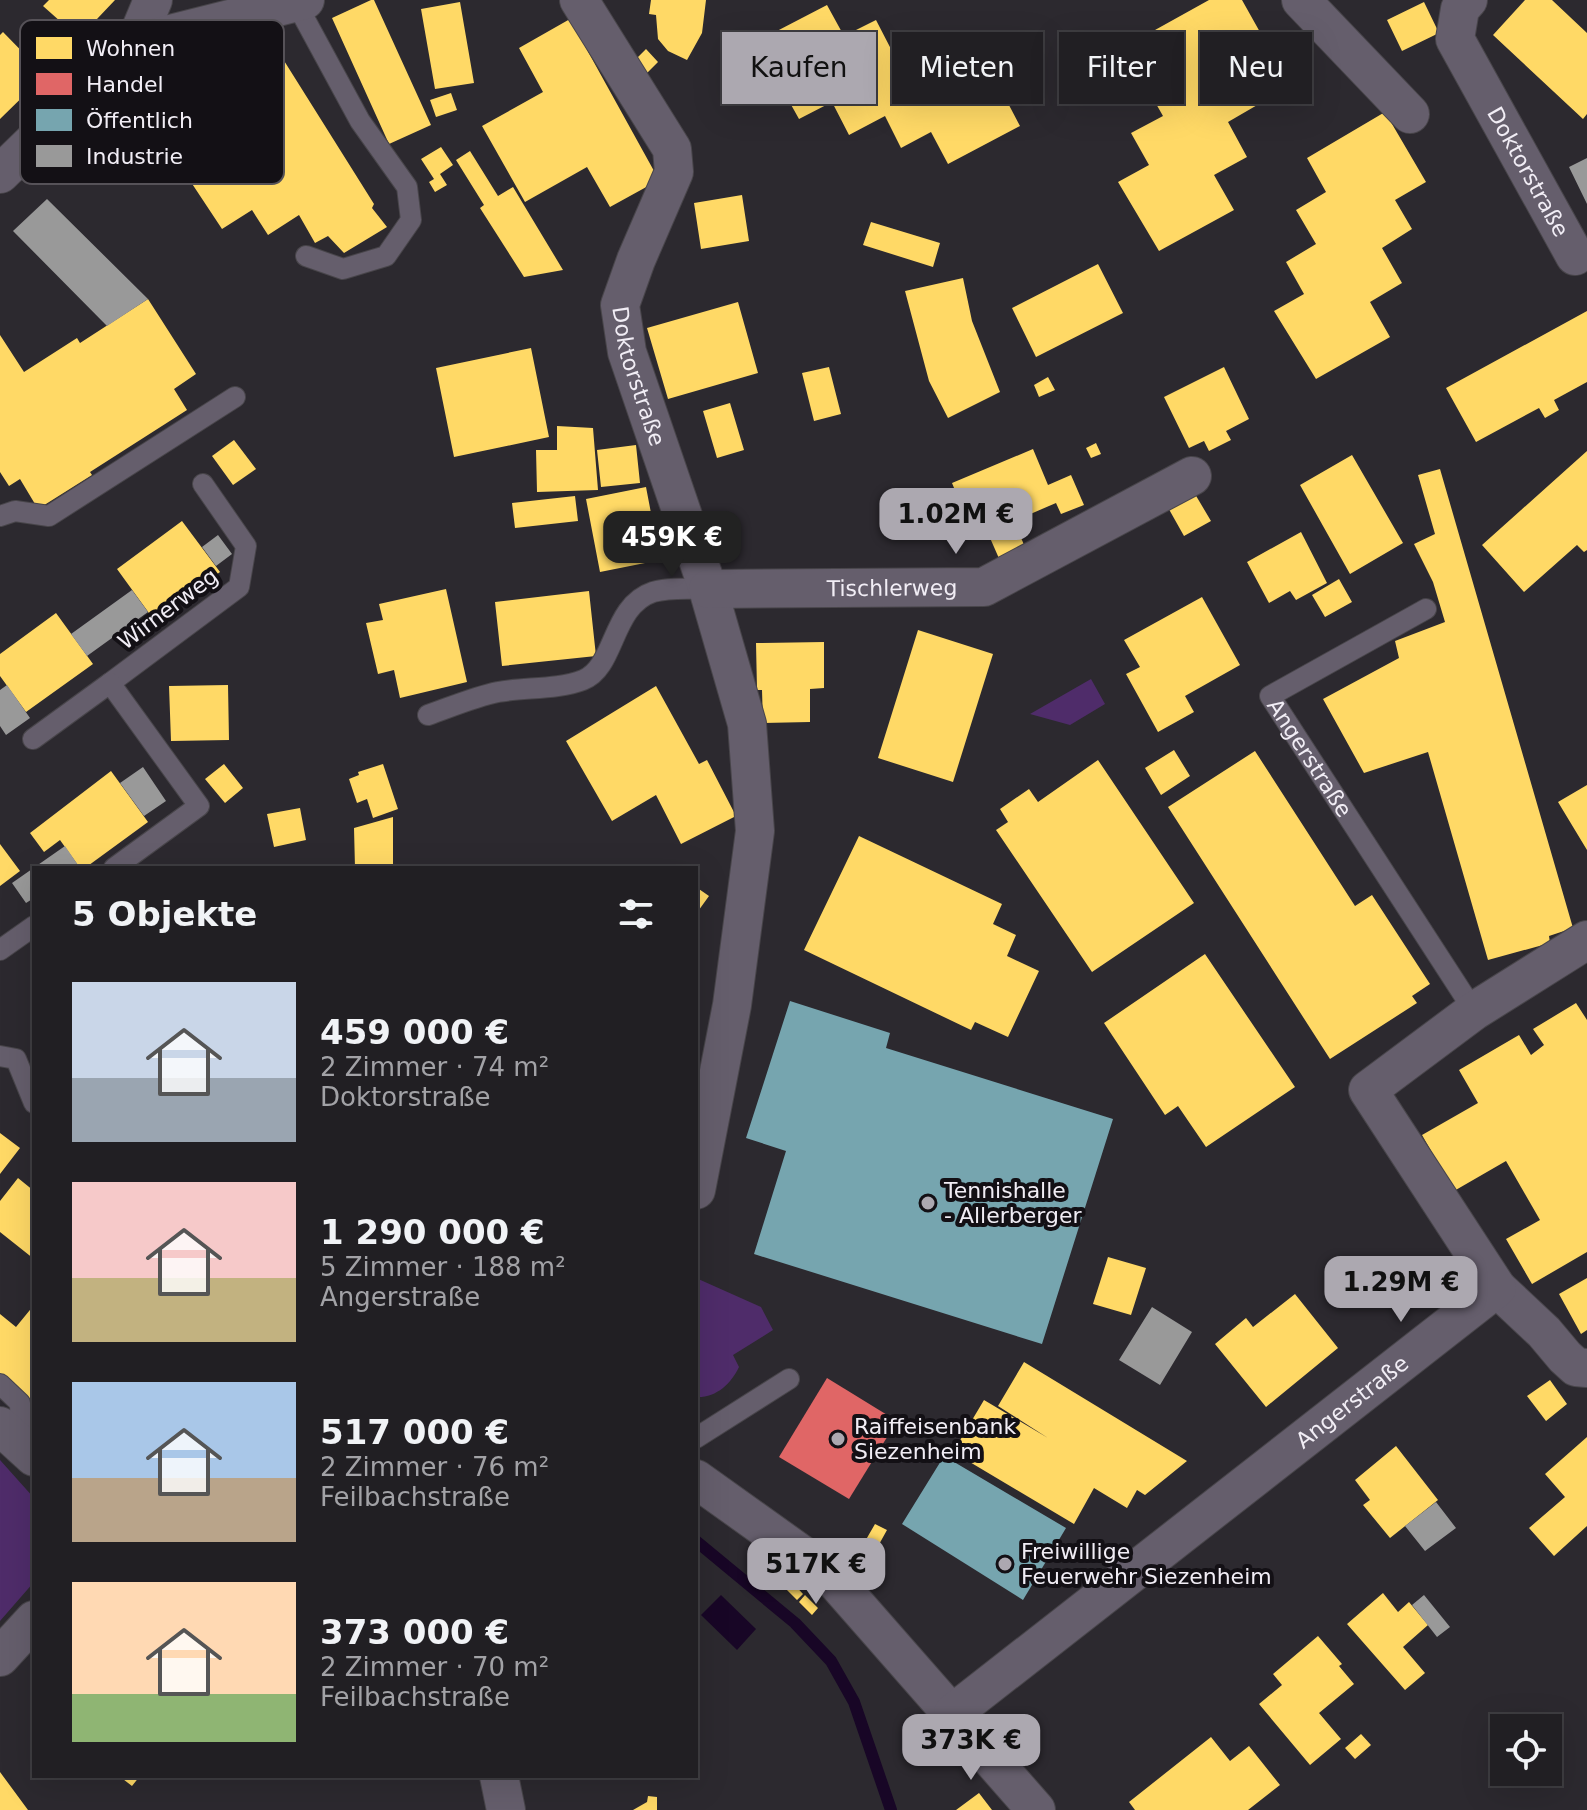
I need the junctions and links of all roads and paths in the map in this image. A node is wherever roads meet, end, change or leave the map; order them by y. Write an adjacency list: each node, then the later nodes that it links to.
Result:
1 (153, 0): 6 (street)
2 (579, 0): 17 (street, Doktorstraße)
3 (1301, 0): 8 (street)
4 (1468, 0): 12 (street, Doktorstraße)
5 (300, 1): 7 (street); 11 (lane)
6 (145, 20)
7 (225, 20)
8 (1410, 114)
9 (20, 155): 10 (street)
10 (0, 174)
11 (306, 256)
12 (1575, 256)
13 (235, 397): 16 (lane)
14 (1192, 476): 17 (street, Tischlerweg)
15 (203, 484): 19 (lane, Wirnerweg)
16 (0, 516)
17 (708, 589): 20 (lane); 29 (street, Doktorstraße)
18 (1426, 609): 26 (lane, Angerstraße)
19 (110, 683): 21 (lane, Wirnerweg); 22 (lane)
20 (428, 715)
21 (33, 739)
22 (117, 866)
23 (32, 927): 25 (lane)
24 (1587, 940): 26 (street)
25 (0, 950)
26 (1474, 1011): 30 (street)
27 (0, 1056): 28 (lane)
28 (32, 1098)
29 (698, 1180)
30 (1497, 1288): 31 (street); 39 (street, Angerstraße)
31 (1587, 1368)
32 (789, 1379): 34 (lane)
33 (0, 1384): 35 (lane)
34 (698, 1437)
35 (18, 1443)
36 (698, 1480): 39 (street)
37 (32, 1622): 38 (street)
38 (0, 1657)
39 (953, 1713): 42 (street)
40 (499, 1778): 41 (street)
41 (506, 1810)
42 (1036, 1810)

